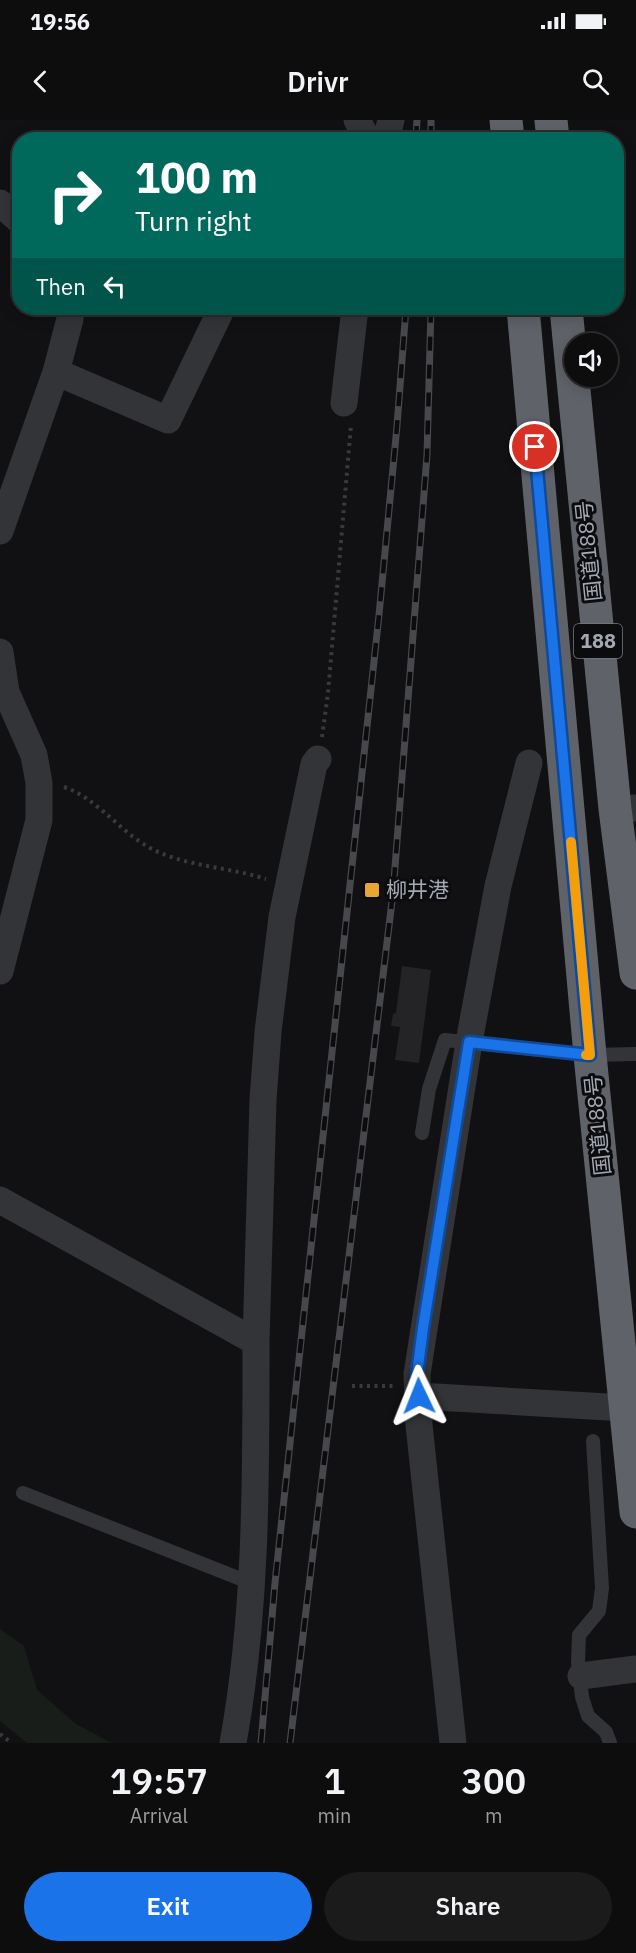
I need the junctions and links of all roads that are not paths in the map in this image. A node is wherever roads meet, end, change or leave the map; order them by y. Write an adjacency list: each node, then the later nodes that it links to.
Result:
1 (0, 203): 2 (street)
2 (12, 214)
3 (70, 315): 8 (street)
4 (219, 315): 8 (street)
5 (354, 315): 9 (street)
6 (524, 315): 19 (highway, 国道188号 / 188)
7 (567, 315): 14 (highway, 国道188号 / 188)
8 (56, 372): 10 (street)
9 (344, 403)
10 (0, 531)
11 (0, 652): 15 (street)
12 (318, 759): 22 (street)
13 (529, 763): 17 (street)
14 (625, 808): 16 (highway, 国道188号 / 188)
15 (0, 971)
16 (636, 973)
17 (469, 1042): 19 (lane); 20 (lane); 23 (street)
18 (636, 1054): 19 (lane)
19 (590, 1055): 24 (highway, 国道188号 / 188)
20 (422, 1132)
21 (0, 1200): 22 (street)
22 (256, 1342): 28 (street)
23 (419, 1396): 24 (street); 32 (street)
24 (625, 1408): 27 (highway, 国道188号 / 188)
25 (593, 1441): 30 (lane)
26 (23, 1493): 28 (lane)
27 (636, 1512)
28 (251, 1583): 31 (street)
29 (636, 1670): 30 (street)
30 (581, 1676): 33 (lane)
31 (233, 1743)
32 (453, 1743)
33 (610, 1743)

